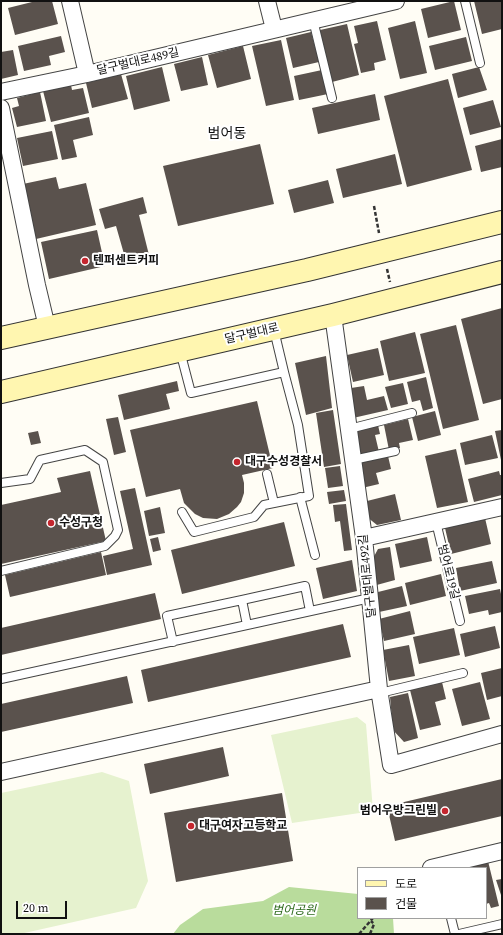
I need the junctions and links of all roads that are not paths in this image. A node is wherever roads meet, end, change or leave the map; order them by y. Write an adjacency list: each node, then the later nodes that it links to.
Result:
1 (70, 1): 8 (street)
2 (267, 1): 6 (street)
3 (396, 1): 5 (street, 달구벌대로489길)
4 (466, 1): 7 (lane)
5 (313, 20): 6 (street, 달구벌대로489길); 10 (lane)
6 (274, 29): 8 (street, 달구벌대로489길)
7 (480, 63)
8 (87, 74): 9 (street, 달구벌대로489길)
9 (1, 92)
10 (332, 98)
11 (1, 108): 15 (street)
12 (502, 222): 15 (main road)
13 (502, 272): 14 (main road, 달구벌대로)
14 (333, 315): 16 (main road, 달구벌대로); 22 (street, 달구벌대로492길)
15 (47, 327): 17 (main road)
16 (274, 329): 18 (main road, 달구벌대로); 19 (lane)
17 (1, 338)
18 (180, 350): 19 (lane); 20 (main road, 달구벌대로)
19 (284, 372): 27 (lane)
20 (1, 392)
21 (412, 413): 22 (lane)
22 (349, 429): 24 (street, 달구벌대로492길)
23 (395, 451): 24 (lane)
24 (353, 460): 32 (street, 달구벌대로492길)
25 (267, 474): 28 (lane)
26 (1, 483): 34 (lane)
27 (300, 498): 28 (lane); 33 (lane)
28 (274, 503): 30 (lane)
29 (502, 507): 31 (street)
30 (182, 512)
31 (436, 522): 32 (street); 38 (lane, 범어로19길)
32 (364, 538): 35 (street, 달구벌대로492길)
33 (315, 555)
34 (1, 571)
35 (370, 598): 37 (lane); 43 (street, 달구벌대로492길)
36 (242, 600): 37 (lane); 39 (lane); 40 (lane)
37 (310, 611): 39 (lane)
38 (460, 621)
39 (247, 625): 40 (lane)
40 (173, 642): 42 (lane)
41 (463, 673): 43 (lane)
42 (1, 679)
43 (380, 691): 44 (street, 달구벌대로492길); 45 (street)
44 (502, 734)
45 (1, 772)
46 (502, 851): 47 (street)
47 (436, 867)
48 (451, 919): 50 (lane)
49 (502, 924): 51 (lane)
50 (456, 934)
51 (459, 934)

